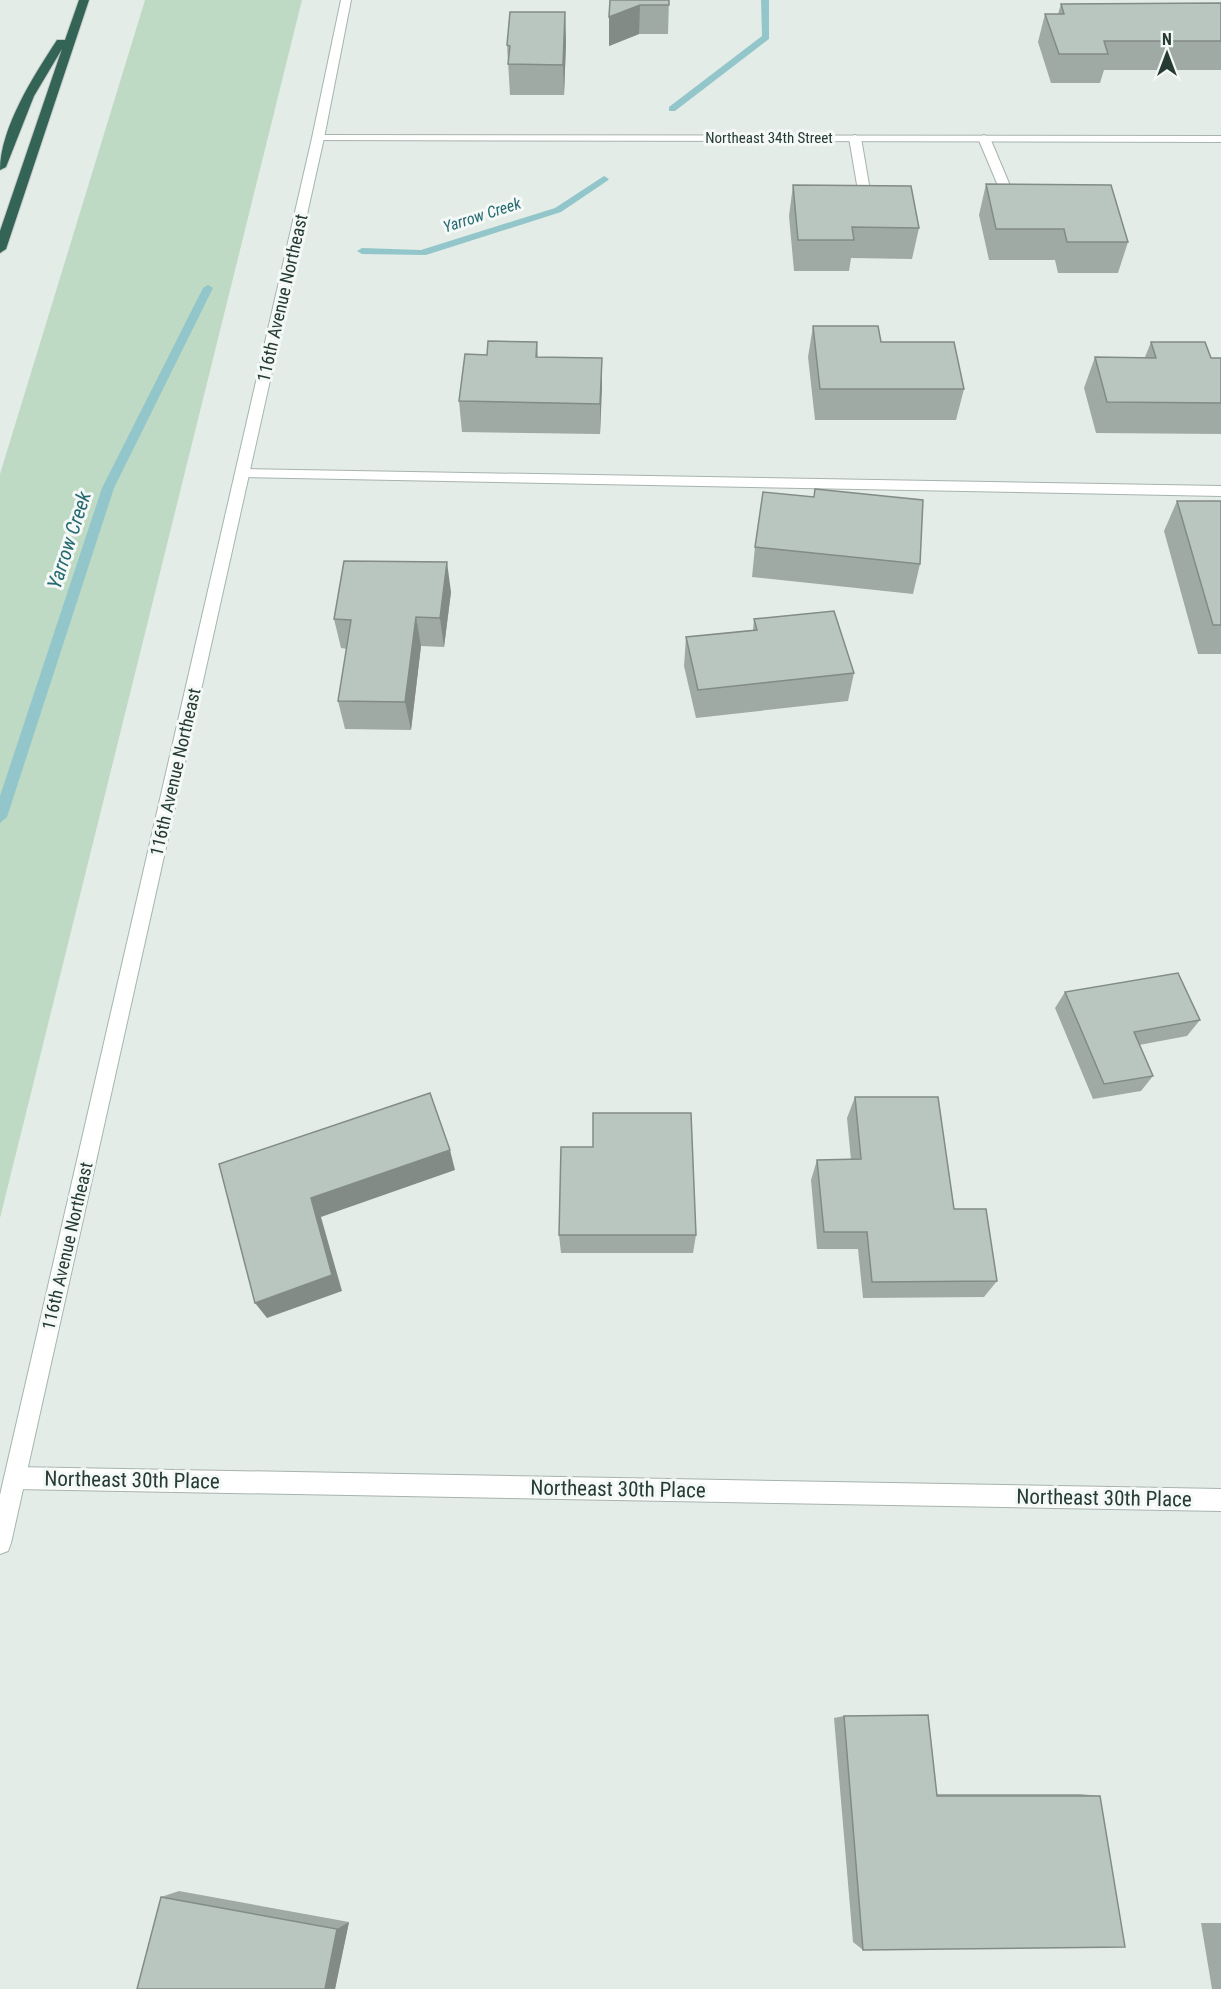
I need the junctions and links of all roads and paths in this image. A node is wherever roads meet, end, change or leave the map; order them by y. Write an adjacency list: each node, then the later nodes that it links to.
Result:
1 (346, 0): 3 (street, 116th Avenue Northeast)
2 (82, 5): 7 (highway); 10 (highway)
3 (318, 138): 4 (street, Northeast 34th Street); 11 (street, 116th Avenue Northeast)
4 (855, 138): 5 (street, Northeast 34th Street); 9 (street)
5 (984, 138): 6 (street, Northeast 34th Street); 8 (street)
6 (1221, 139)
7 (0, 167)
8 (1005, 188)
9 (867, 208)
10 (0, 249)
11 (242, 474): 12 (street); 13 (street, 116th Avenue Northeast)
12 (1221, 491)
13 (15, 1478): 14 (street, Northeast 30th Place); 15 (street, 116th Avenue Northeast)
14 (1221, 1500)
15 (0, 1543)

